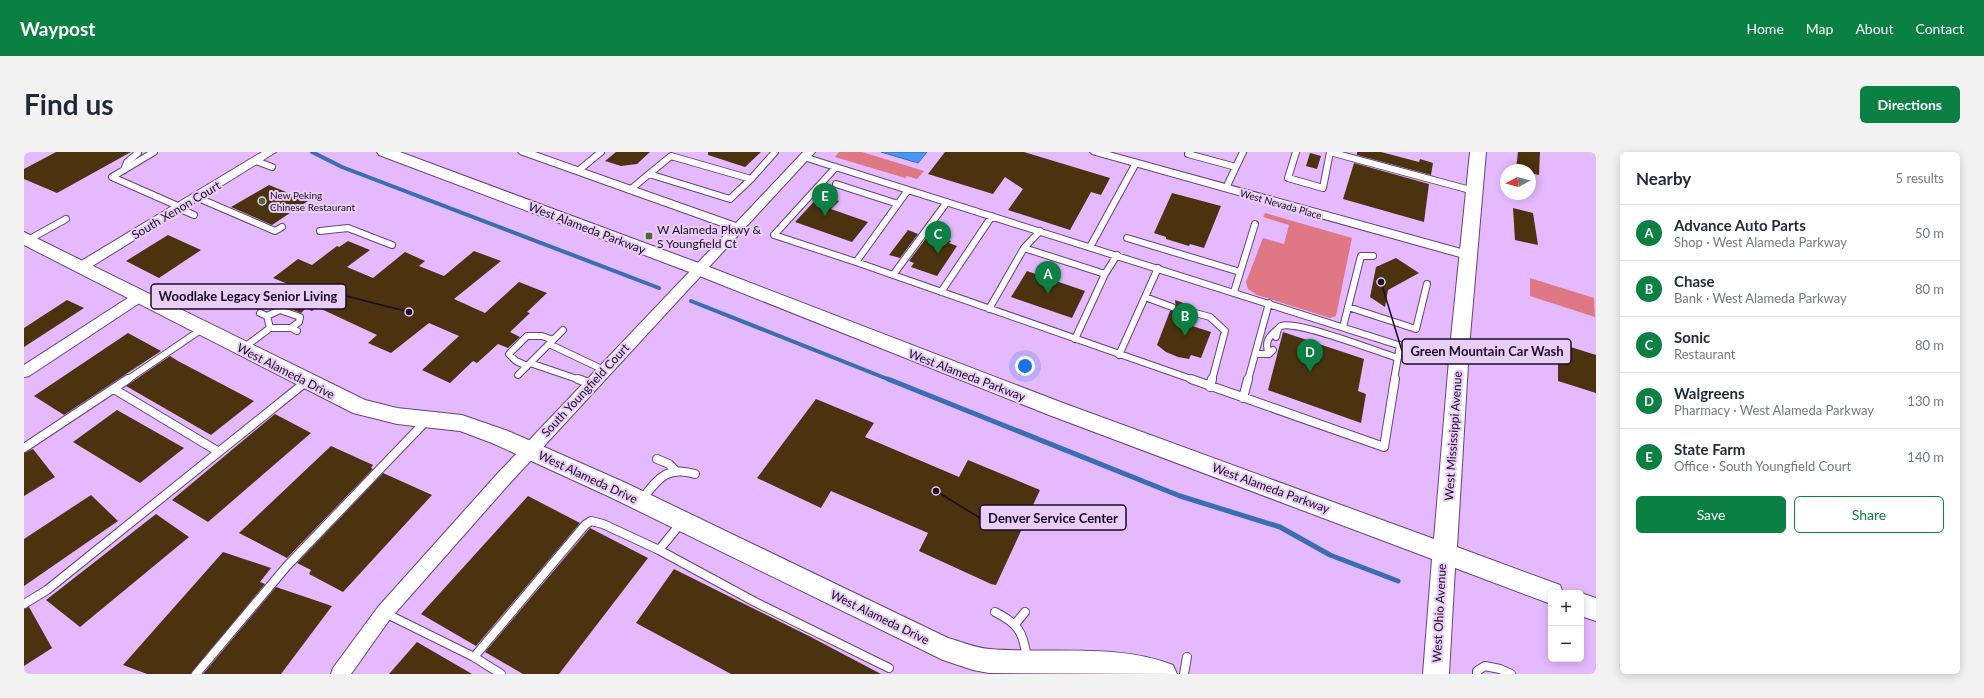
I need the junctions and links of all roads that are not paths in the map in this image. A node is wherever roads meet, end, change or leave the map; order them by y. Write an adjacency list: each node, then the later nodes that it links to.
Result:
1 (154, 152): 20 (lane)
2 (270, 152): 15 (street, South Xenon Court)
3 (385, 152): 52 (street, West Alameda Parkway)
4 (524, 152): 21 (street)
5 (601, 152): 21 (lane)
6 (775, 152): 23 (lane)
7 (1096, 152): 16 (street, West Nevada Place)
8 (1243, 152): 19 (lane)
9 (1296, 152): 10 (lane)
10 (1330, 152): 28 (lane)
11 (1476, 152): 28 (street, West Mississippi Avenue)
12 (138, 153): 20 (lane)
13 (1188, 154): 19 (lane)
14 (807, 155): 18 (lane); 38 (street, South Youngfield Court)
15 (256, 161): 17 (lane); 29 (street, South Xenon Court)
16 (1136, 163): 25 (street, West Nevada Place); 44 (lane)
17 (272, 167)
18 (836, 167): 27 (lane); 49 (lane)
19 (1236, 167): 25 (lane)
20 (124, 170): 32 (lane)
21 (578, 171): 26 (street)
22 (649, 174): 23 (lane); 23 (lane); 26 (lane)
23 (751, 179)
24 (836, 184): 31 (lane)
25 (1226, 188): 47 (street, West Nevada Place)
26 (630, 190): 38 (street)
27 (908, 190): 30 (lane); 31 (lane)
28 (1474, 190): 47 (street, West Mississippi Avenue)
29 (196, 197): 32 (street, South Xenon Court); 37 (lane)
30 (947, 202): 34 (lane); 55 (lane)
31 (898, 204): 49 (lane)
32 (179, 208): 33 (lane); 50 (street, South Xenon Court)
33 (194, 215)
34 (992, 216): 40 (lane); 58 (lane)
35 (66, 219): 42 (lane)
36 (1255, 224): 53 (lane)
37 (282, 227)
38 (738, 228): 52 (street, South Youngfield Court)
39 (320, 231): 43 (lane)
40 (1040, 231): 44 (lane); 45 (lane)
41 (1127, 238): 53 (lane)
42 (26, 239): 50 (street, West Alameda Drive)
43 (392, 245)
44 (1090, 247): 46 (lane)
45 (1024, 248): 54 (lane); 65 (lane)
46 (1116, 255): 51 (lane); 54 (lane)
47 (1467, 255): 83 (street, West Mississippi Avenue)
48 (1373, 256): 64 (lane)
49 (856, 262): 55 (lane)
50 (81, 267): 61 (street, West Alameda Drive)
51 (1158, 268): 59 (lane); 60 (lane)
52 (698, 270): 84 (street, South Youngfield Court); 102 (street, West Alameda Parkway)
53 (1240, 272): 59 (lane)
54 (1105, 274): 75 (lane)
55 (893, 275): 58 (lane)
56 (1427, 284): 64 (lane)
57 (173, 288): 61 (lane)
58 (941, 292): 65 (lane)
59 (1234, 292): 62 (lane)
60 (1145, 297): 63 (lane); 80 (lane)
61 (145, 300): 71 (street, West Alameda Drive); 85 (street)
62 (1269, 303): 69 (lane); 79 (lane)
63 (1172, 306)
64 (1348, 307): 69 (lane)
65 (990, 309): 75 (lane)
66 (1184, 310): 89 (lane)
67 (260, 313): 68 (lane)
68 (267, 316): 70 (lane); 70 (lane)
69 (1344, 327): 77 (lane)
70 (270, 328): 78 (lane)
71 (202, 329): 78 (street, West Alameda Drive); 90 (lane)
72 (1278, 329): 74 (lane); 79 (lane); 81 (lane)
73 (563, 330): 76 (lane)
74 (1276, 337)
75 (1075, 339): 80 (lane)
76 (551, 342): 82 (lane); 82 (lane); 84 (lane)
77 (1400, 345): 81 (lane); 83 (lane)
78 (242, 349): 87 (street, West Alameda Drive)
79 (1255, 354): 91 (lane)
80 (1120, 355): 89 (lane)
81 (1398, 358): 91 (lane)
82 (528, 364): 86 (lane); 88 (lane)
83 (1458, 364): 102 (street, West Mississippi Avenue)
84 (604, 370): 88 (street, South Youngfield Court)
85 (24, 372)
86 (518, 375)
87 (307, 381): 92 (street, West Alameda Drive); 95 (lane)
88 (591, 384): 94 (street, South Youngfield Court)
89 (1210, 387): 91 (lane)
90 (114, 389): 93 (lane); 95 (lane)
91 (1243, 398)
92 (428, 419): 94 (street, West Alameda Drive); 116 (lane)
93 (24, 448)
94 (530, 450): 99 (street, West Alameda Drive); 109 (street, South Youngfield Court)
95 (219, 452): 104 (lane)
96 (658, 459): 97 (lane)
97 (675, 470): 98 (lane); 99 (lane)
98 (696, 474)
99 (640, 501): 100 (street, West Alameda Drive)
100 (682, 521): 101 (lane); 113 (street, West Alameda Drive)
101 (659, 550): 111 (lane); 114 (lane)
102 (1443, 552): 103 (street, West Alameda Parkway); 121 (street, West Ohio Avenue)
103 (1548, 592)
104 (24, 604)
105 (1584, 605): 106 (street)
106 (1596, 610)
107 (995, 612): 110 (lane)
108 (1025, 612): 110 (lane)
109 (384, 613): 111 (lane); 117 (street, South Youngfield Court)
110 (1016, 623): 113 (lane)
111 (474, 657): 118 (lane)
112 (1187, 657): 120 (lane)
113 (1028, 662): 119 (street, West Alameda Drive)
114 (889, 668)
115 (1490, 671): 122 (lane); 123 (lane)
116 (196, 674)
117 (340, 674)
118 (501, 674)
119 (1164, 674)
120 (1184, 674)
121 (1436, 674)
122 (1477, 674)
123 (1512, 674)

